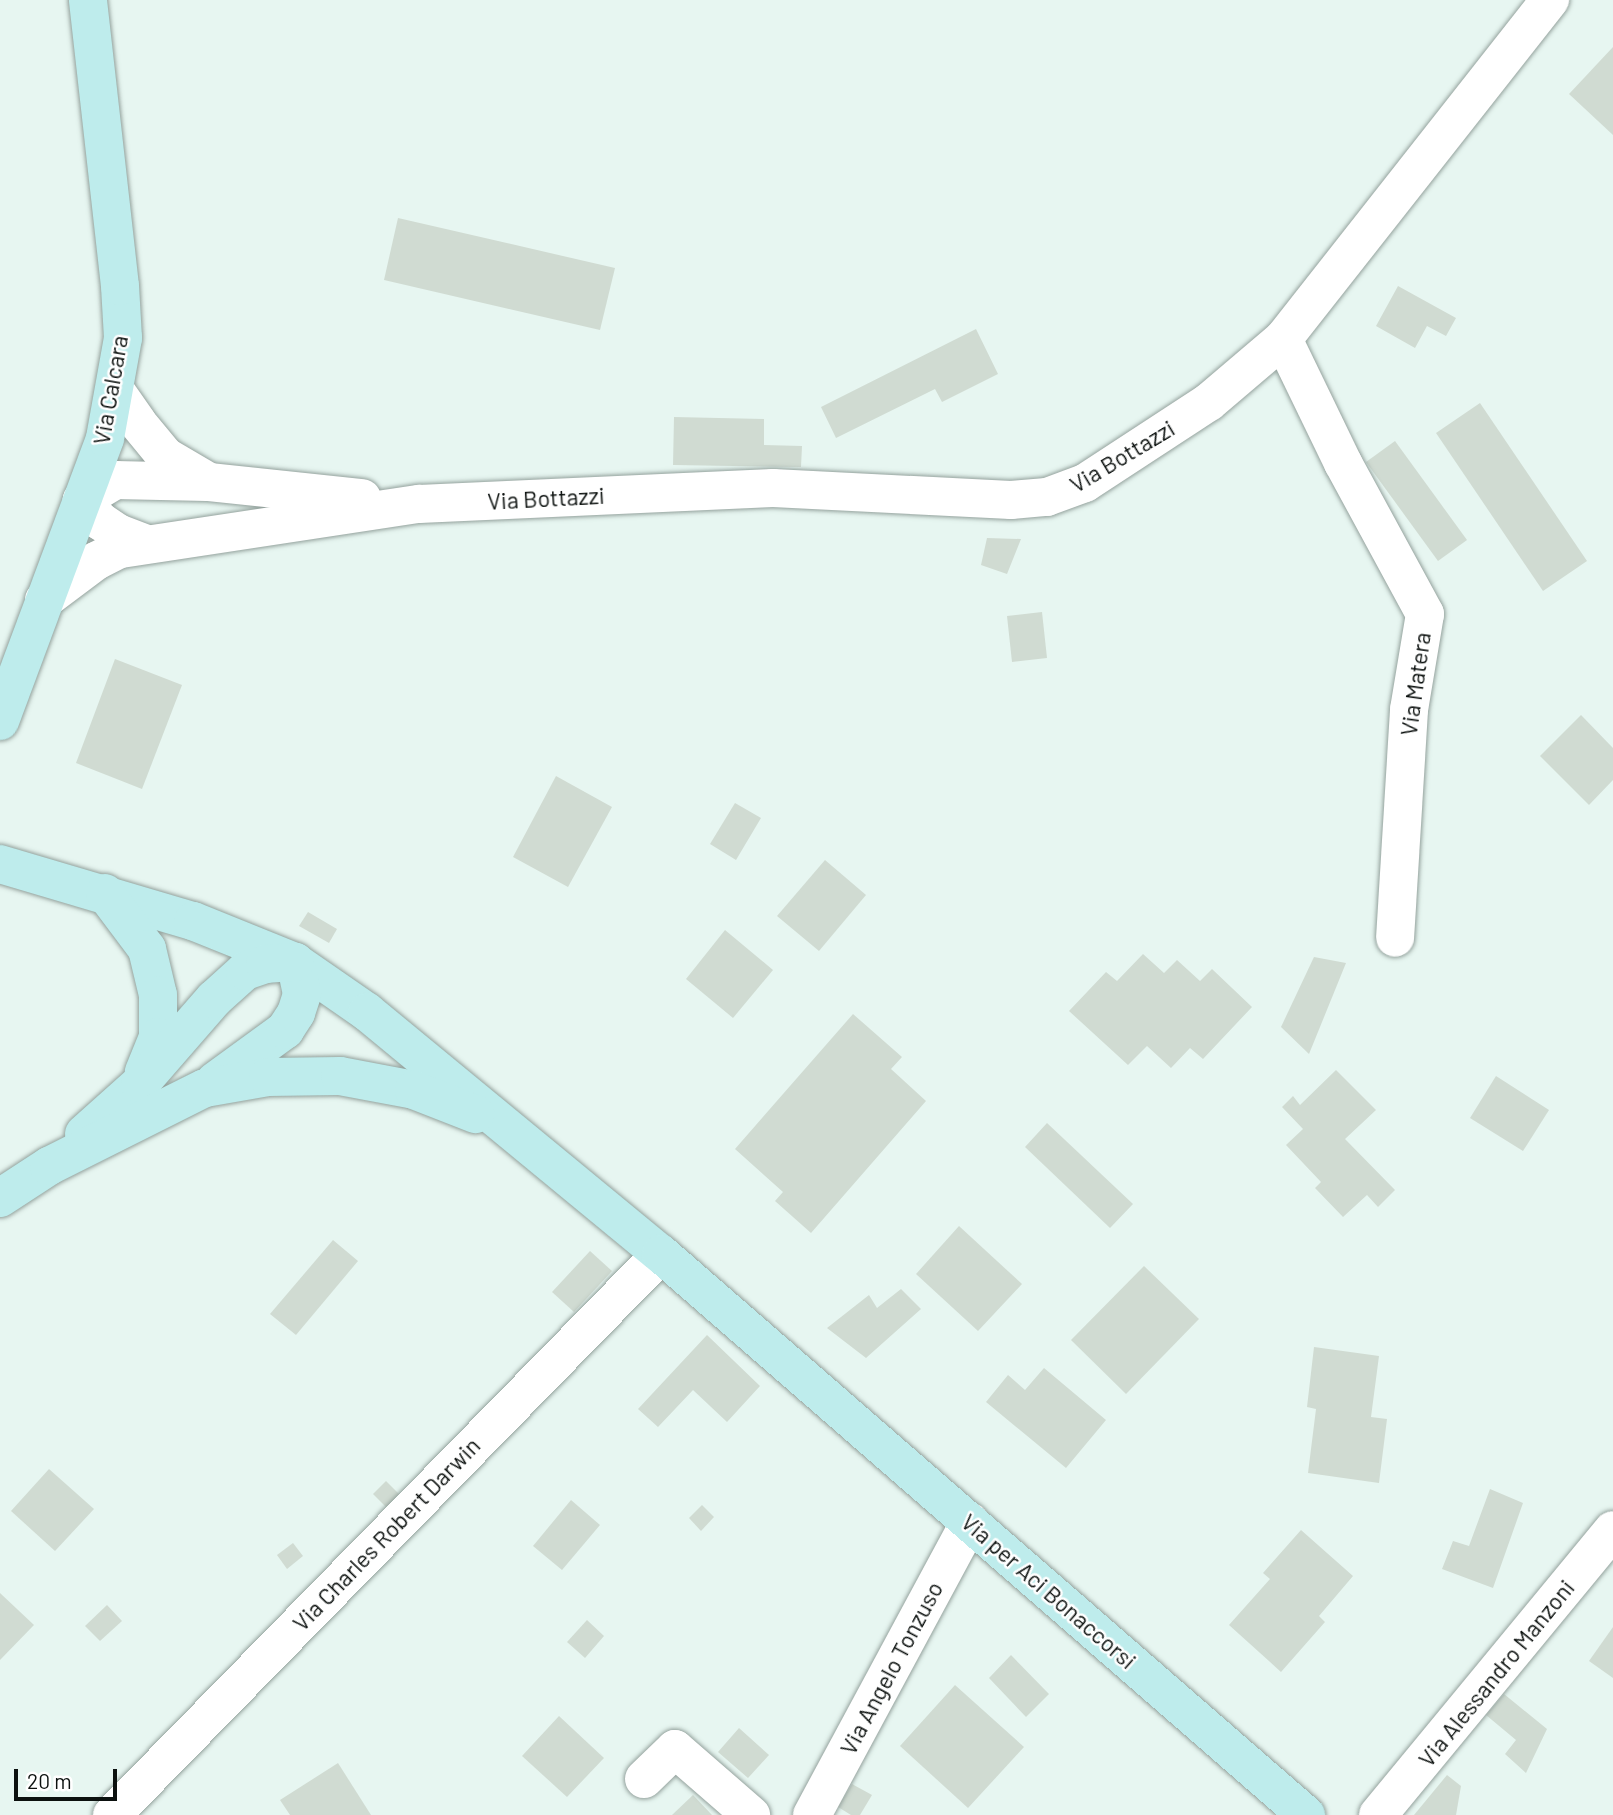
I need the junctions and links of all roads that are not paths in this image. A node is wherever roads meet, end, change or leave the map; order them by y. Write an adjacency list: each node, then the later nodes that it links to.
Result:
1 (88, 0): 4 (main road, Via Calcara)
2 (1550, 0): 3 (street, Via Bottazzi)
3 (1283, 339): 7 (street, Via Bottazzi); 13 (street, Via Matera)
4 (116, 390): 5 (street); 6 (main road, Via Calcara)
5 (209, 482): 6 (street); 7 (street)
6 (82, 500): 8 (street); 9 (main road, Via Calcara)
7 (419, 504): 8 (street)
8 (144, 543): 9 (street)
9 (44, 600): 10 (main road, Via Calcara)
10 (0, 721)
11 (0, 864): 12 (main road, Via per Aci Bonaccorsi)
12 (105, 893): 14 (main road, Via per Aci Bonaccorsi); 15 (main road)
13 (1395, 938)
14 (296, 962): 15 (main road); 16 (main road); 17 (main road, Via per Aci Bonaccorsi)
15 (140, 1084): 18 (main road)
16 (205, 1088): 17 (main road); 18 (main road)
17 (512, 1129): 20 (main road, Via per Aci Bonaccorsi)
18 (48, 1166): 19 (main road)
19 (0, 1198)
20 (661, 1254): 21 (main road, Via per Aci Bonaccorsi); 24 (street, Via Charles Robert Darwin)
21 (970, 1522): 26 (street, Via Angelo Tonzuso); 27 (main road, Via per Aci Bonaccorsi)
22 (1613, 1530): 28 (street, Via Alessandro Manzoni)
23 (644, 1779): 25 (street)
24 (112, 1815)
25 (751, 1815)
26 (812, 1815)
27 (1306, 1815)
28 (1378, 1815)

